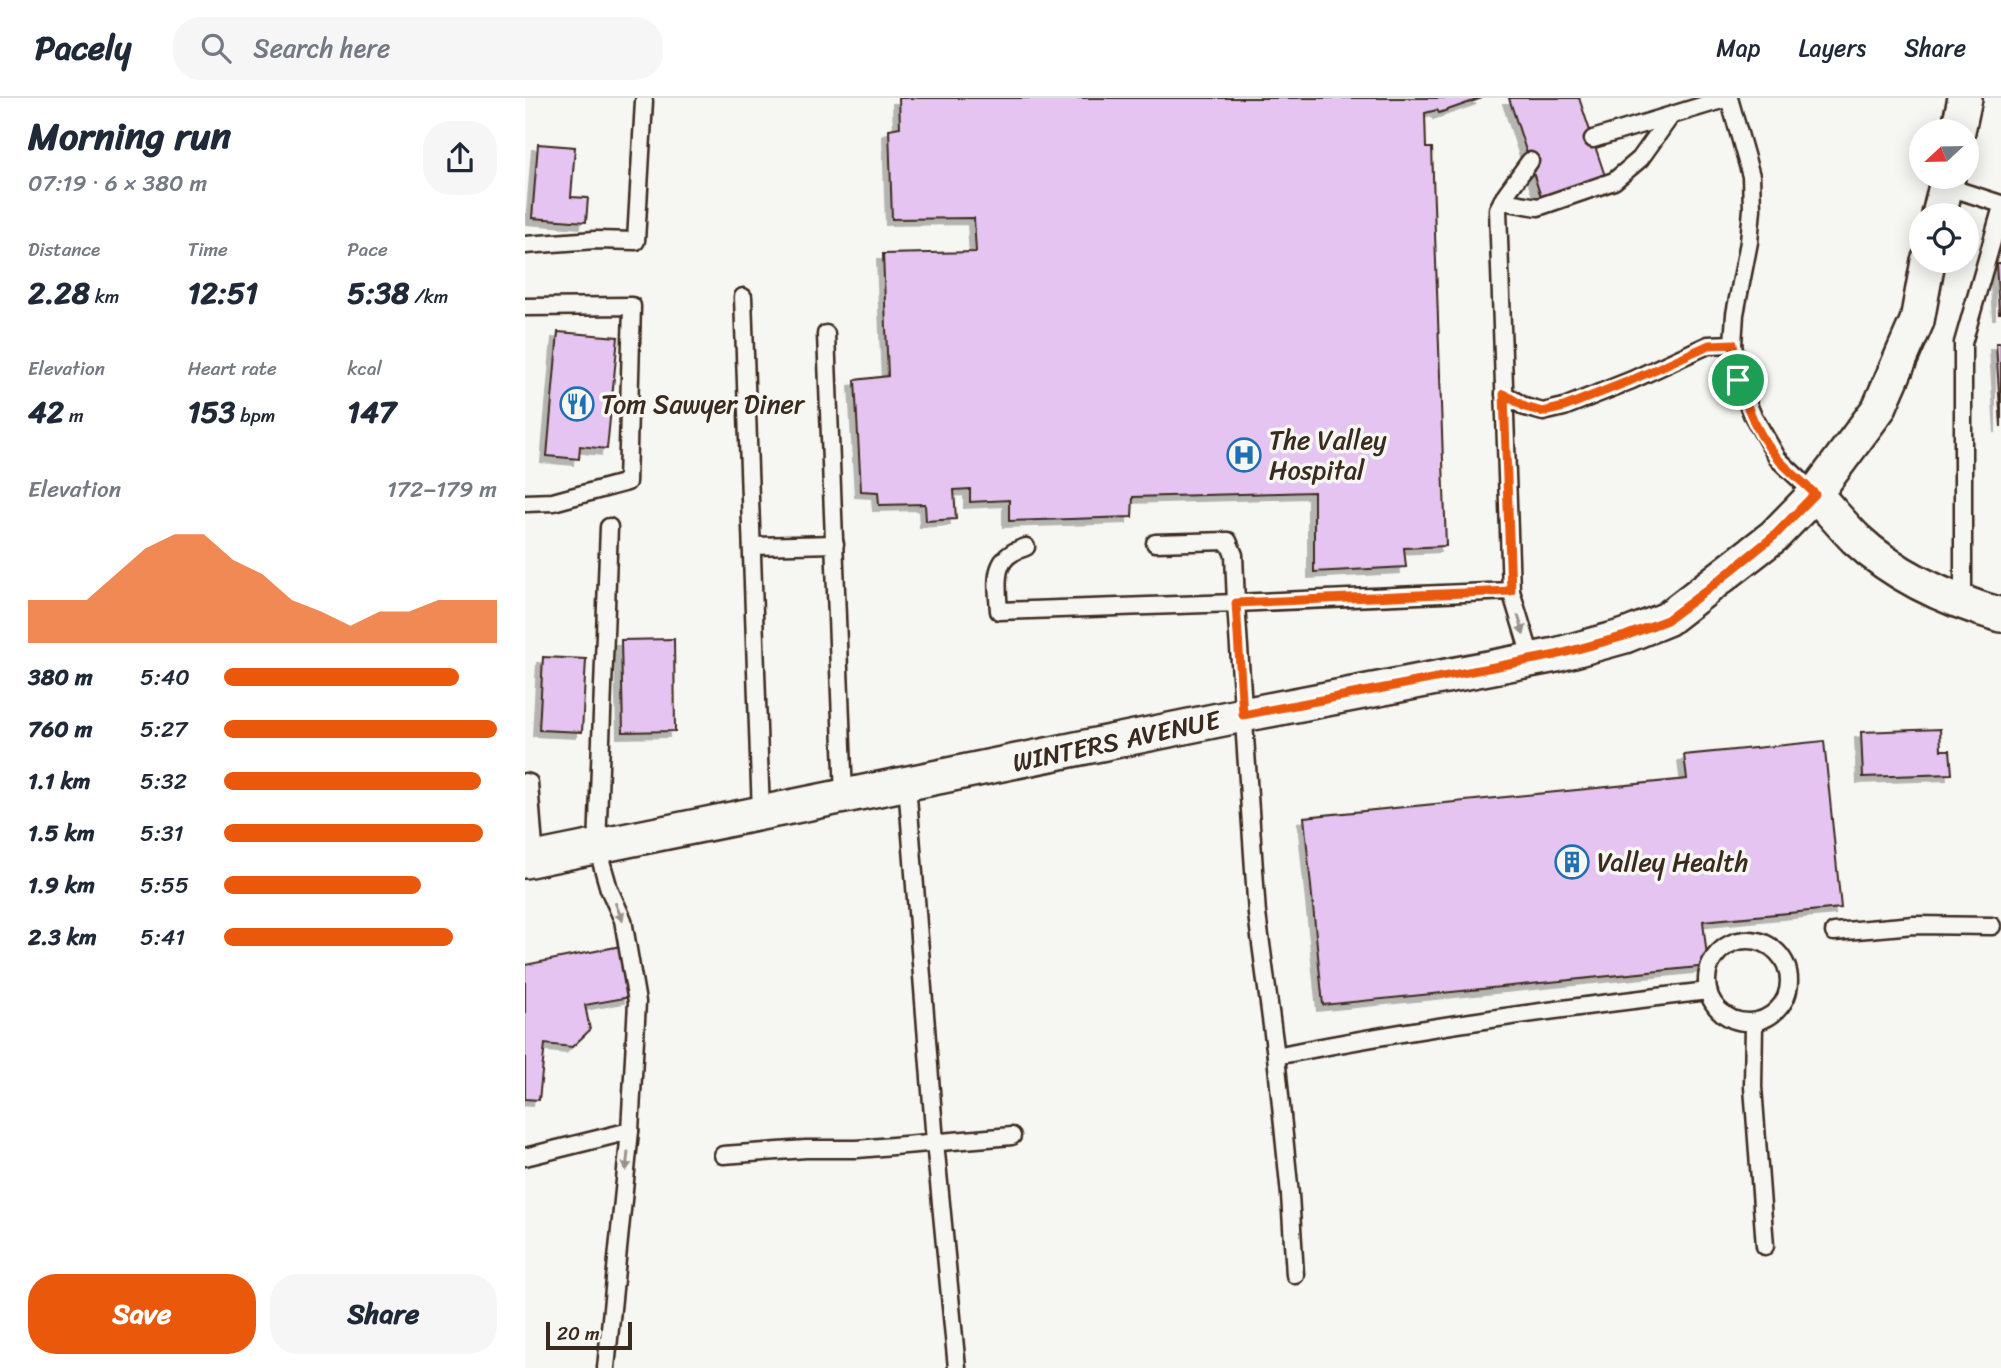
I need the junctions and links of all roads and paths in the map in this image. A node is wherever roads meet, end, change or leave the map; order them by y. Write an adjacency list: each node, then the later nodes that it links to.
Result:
1 (1728, 98): 4 (lane); 17 (lane)
2 (1965, 98): 5 (street)
3 (643, 101): 12 (lane)
4 (1670, 117): 6 (lane); 9 (lane)
5 (1961, 119)
6 (1593, 139)
7 (1530, 160): 9 (lane)
8 (1944, 193): 10 (lane)
9 (1502, 201): 18 (lane)
10 (2001, 204)
11 (2001, 210): 28 (lane)
12 (525, 245)
13 (1926, 273): 19 (street, WINTERS AVENUE)
14 (743, 297): 24 (lane)
15 (525, 307): 20 (lane)
16 (827, 334): 23 (lane)
17 (1733, 344): 18 (lane); 19 (lane)
18 (1504, 394): 26 (lane)
19 (1815, 494): 28 (street); 30 (street, WINTERS AVENUE)
20 (525, 503)
21 (608, 527): 36 (lane)
22 (1155, 543): 27 (lane)
23 (835, 544): 24 (lane); 34 (lane)
24 (752, 546): 35 (lane)
25 (1026, 547): 27 (lane)
26 (1511, 591): 27 (lane); 30 (lane, one-way to 30)
27 (1236, 603): 31 (lane)
28 (1963, 604): 29 (street)
29 (2001, 615)
30 (1532, 660): 31 (street, WINTERS AVENUE)
31 (1243, 715): 33 (street, WINTERS AVENUE); 42 (lane)
32 (525, 782): 37 (lane)
33 (907, 784): 34 (street, WINTERS AVENUE); 45 (lane)
34 (844, 797): 35 (street, WINTERS AVENUE)
35 (761, 814): 36 (street, WINTERS AVENUE)
36 (597, 847): 37 (street, WINTERS AVENUE); 43 (lane, one-way to 43)
37 (530, 860)
38 (1992, 926): 39 (lane)
39 (1834, 932)
40 (1708, 991): 41 (lane); 41 (lane); 42 (lane)
41 (1754, 1023): 48 (lane)
42 (1276, 1056): 49 (lane)
43 (630, 1132): 47 (lane); 50 (lane, one-way to 50)
44 (1011, 1136): 45 (lane)
45 (935, 1142): 46 (lane); 51 (lane)
46 (723, 1155)
47 (525, 1157)
48 (1765, 1246)
49 (1295, 1275)
50 (606, 1368)
51 (957, 1368)

